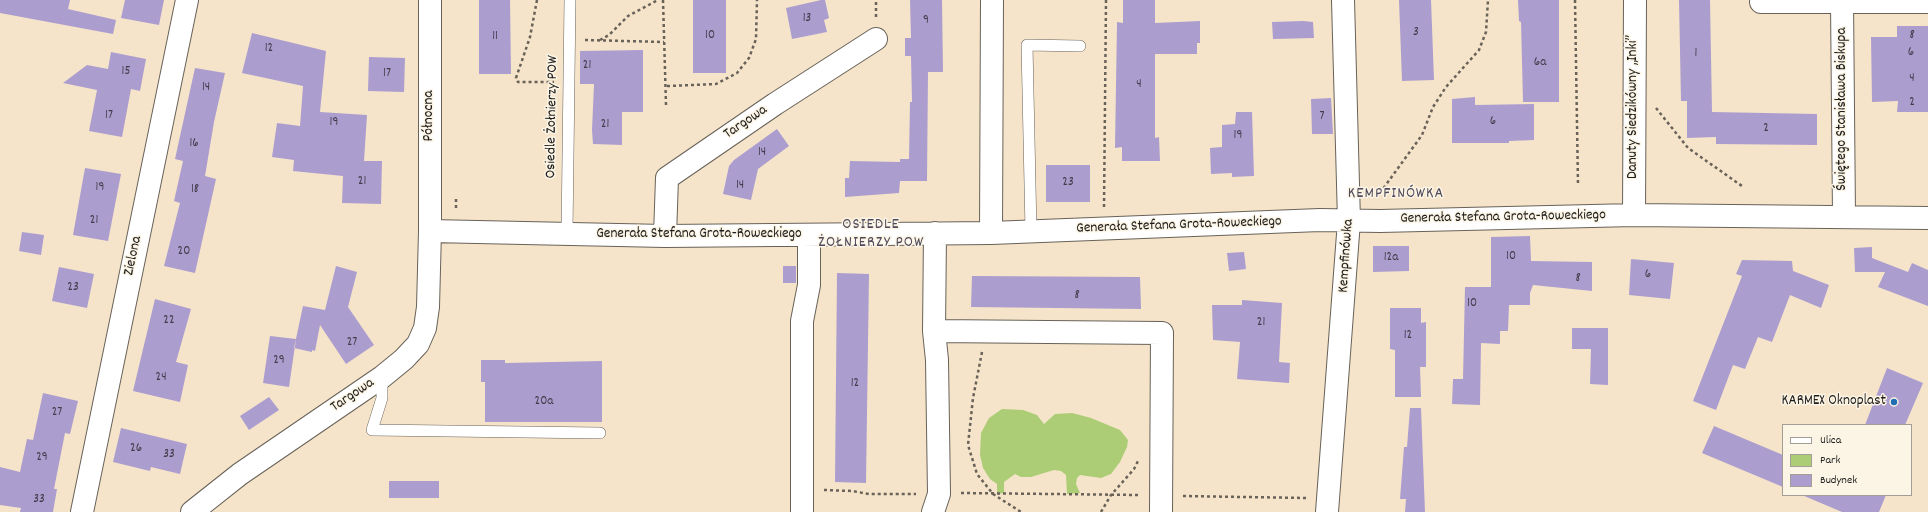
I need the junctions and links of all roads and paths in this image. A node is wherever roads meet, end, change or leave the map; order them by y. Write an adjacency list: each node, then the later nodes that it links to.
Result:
1 (187, 0): 51 (street, Zielona)
2 (430, 0): 34 (street, Północna)
3 (537, 0): 22 (path)
4 (570, 0): 18 (lane, Osiedle Żołnierzy POW)
5 (658, 0): 19 (path)
6 (663, 0): 20 (path)
7 (757, 0): 23 (path)
8 (992, 0): 37 (street)
9 (1106, 0): 29 (path)
10 (1343, 0): 33 (street, Kempfinówka)
11 (1488, 0): 28 (path)
12 (1575, 0): 26 (path)
13 (1635, 0): 30 (street, Danuty Siedzikówny „Inki”)
14 (1761, 2): 15 (street)
15 (1842, 2): 16 (street); 31 (street, Świętego Stanisława Biskupa)
16 (1928, 2)
17 (876, 39): 40 (street, Targowa)
18 (570, 40): 19 (path); 22 (lane, Osiedle Żołnierzy POW)
19 (600, 40): 20 (path)
20 (664, 42): 23 (path)
21 (1080, 46): 35 (lane)
22 (569, 82): 38 (lane, Osiedle Żołnierzy POW)
23 (667, 86): 25 (path)
24 (1652, 103): 27 (path)
25 (666, 106)
26 (1578, 185)
27 (1742, 186)
28 (1380, 193)
29 (1104, 207)
30 (1634, 215): 31 (street, Generała Stefana Grota-Roweckiego); 33 (street, Generała Stefana Grota-Roweckiego)
31 (1844, 216): 32 (street, Generała Stefana Grota-Roweckiego)
32 (1928, 218)
33 (1349, 221): 35 (street, Generała Stefana Grota-Roweckiego); 49 (street, Kempfinówka)
34 (430, 231): 38 (street, Generała Stefana Grota-Roweckiego); 43 (street, Targowa)
35 (1032, 231): 37 (street, Generała Stefana Grota-Roweckiego)
36 (934, 233): 37 (street, Generała Stefana Grota-Roweckiego); 39 (street, Generała Stefana Grota-Roweckiego); 41 (street)
37 (991, 233)
38 (567, 234): 40 (street, Generała Stefana Grota-Roweckiego)
39 (809, 235): 40 (street, Generała Stefana Grota-Roweckiego); 53 (street)
40 (665, 236)
41 (934, 331): 42 (street); 47 (street)
42 (984, 331): 46 (path); 48 (street)
43 (382, 377): 44 (lane); 52 (street, Targowa)
44 (600, 433)
45 (819, 490): 47 (path)
46 (993, 494): 47 (path); 48 (path); 50 (path)
47 (936, 503)
48 (1161, 504): 49 (path)
49 (1328, 506)
50 (1018, 511): 54 (path)
51 (82, 512)
52 (192, 512)
53 (802, 512)
54 (1021, 512)

